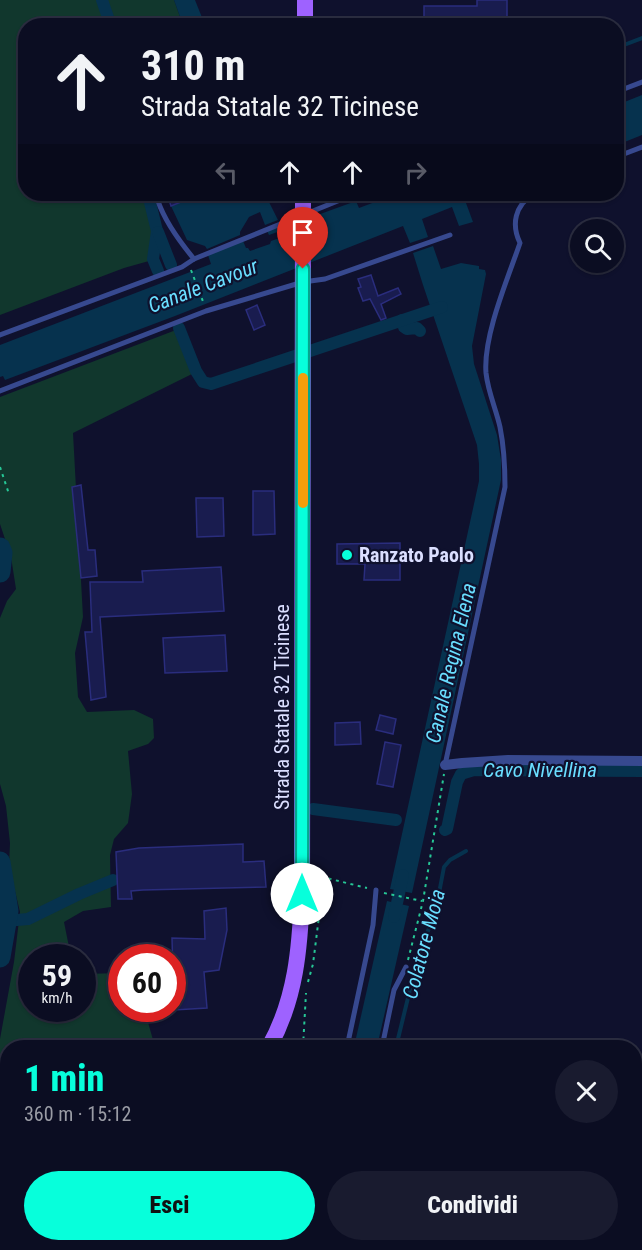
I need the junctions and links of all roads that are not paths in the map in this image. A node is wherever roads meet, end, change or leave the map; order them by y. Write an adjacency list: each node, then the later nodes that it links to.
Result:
1 (305, 0): 2 (main road)
2 (305, 18)
3 (642, 82): 4 (lane)
4 (624, 89)
5 (642, 147): 6 (lane)
6 (624, 154)
7 (158, 201): 13 (lane)
8 (303, 201): 11 (main road)
9 (340, 201): 11 (lane)
10 (525, 201): 18 (lane)
11 (303, 218): 13 (lane); 14 (main road)
12 (450, 235): 14 (lane)
13 (194, 258): 15 (lane)
14 (303, 275): 16 (lane); 21 (main road, Strada Statale 32 Ticinese)
15 (0, 335)
16 (0, 391)
17 (642, 761): 18 (street)
18 (445, 765)
19 (376, 890): 22 (lane)
20 (406, 967): 23 (lane)
21 (272, 1040)
22 (348, 1040)
23 (383, 1040)

